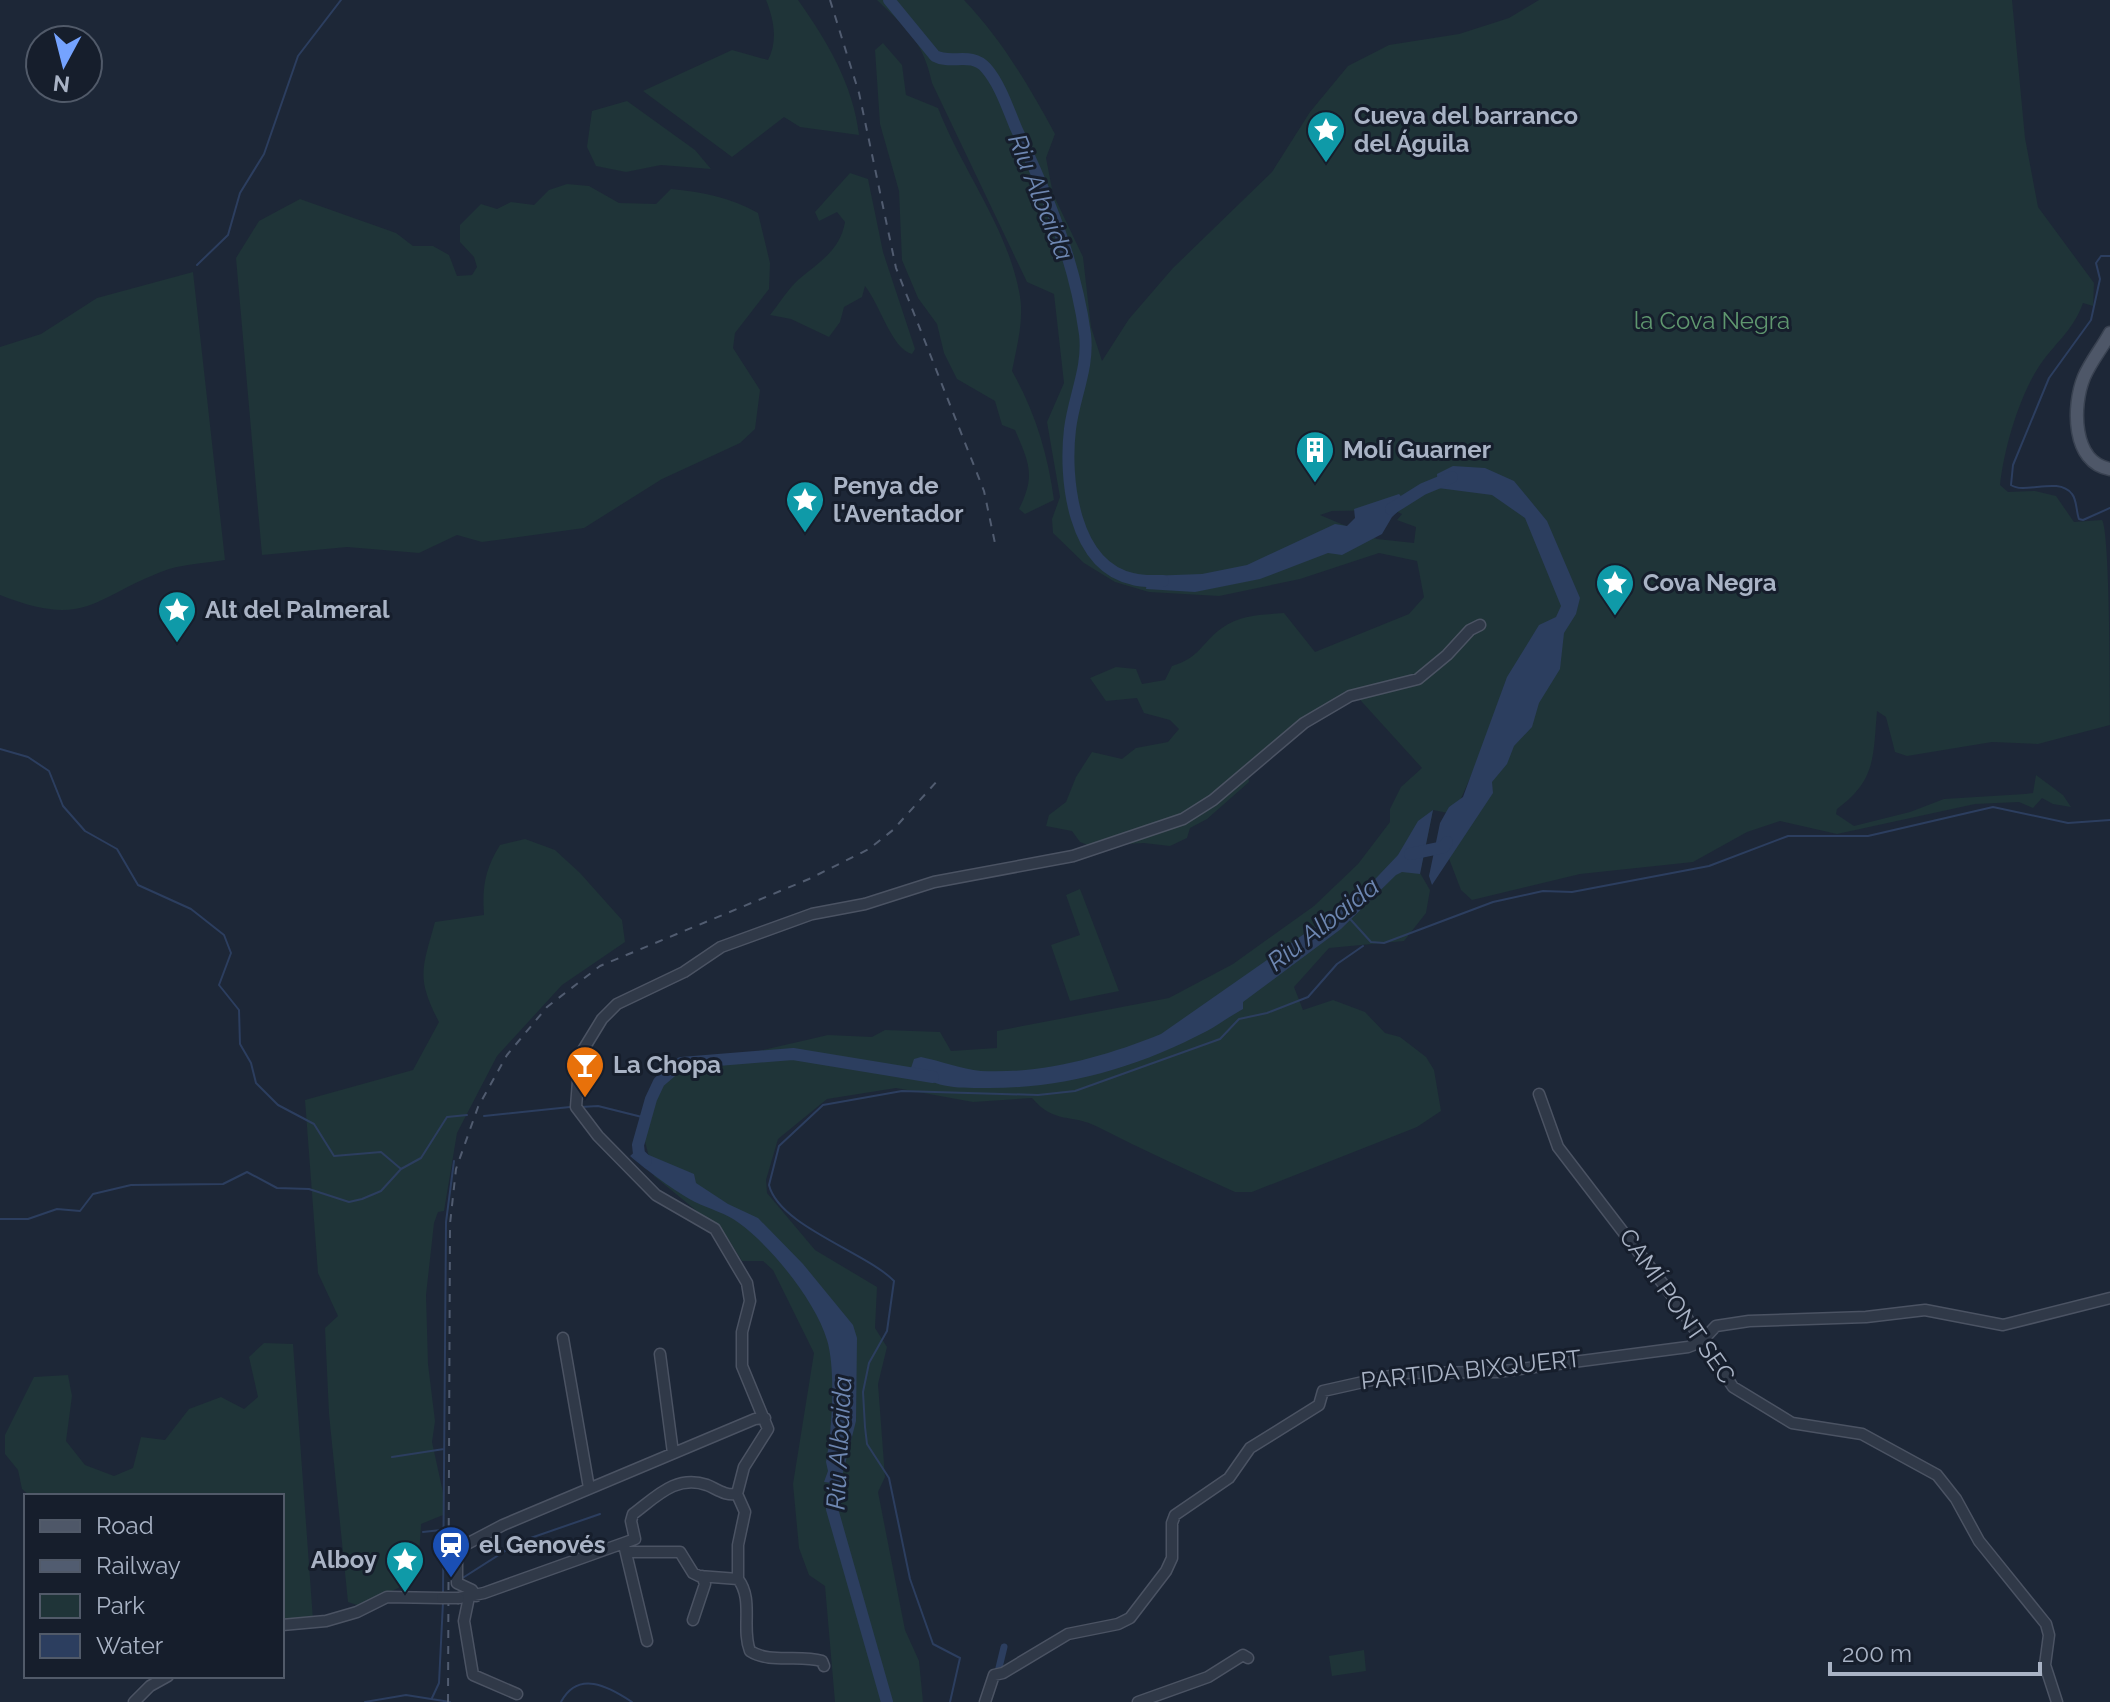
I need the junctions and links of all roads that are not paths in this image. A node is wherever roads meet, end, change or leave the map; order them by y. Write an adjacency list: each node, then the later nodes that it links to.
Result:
1 (2110, 333): 2 (main road)
2 (2110, 469)
3 (1480, 625): 9 (street)
4 (1539, 1094): 7 (street, CAMÍ PONT SEC)
5 (2110, 1298): 7 (street)
6 (563, 1338): 11 (street)
7 (1701, 1342): 25 (street, PARTIDA BIXQUERT); 27 (street, CAMÍ PONT SEC)
8 (660, 1354): 10 (street)
9 (765, 1418): 10 (street); 12 (street)
10 (673, 1453): 11 (street)
11 (589, 1488): 16 (street)
12 (737, 1494): 13 (street); 15 (street)
13 (624, 1548): 14 (street); 16 (street); 19 (street)
14 (702, 1576): 15 (street); 17 (street)
15 (738, 1579): 21 (street)
16 (468, 1597): 18 (street, bridge); 23 (street)
17 (693, 1620)
18 (284, 1625)
19 (647, 1641)
20 (1248, 1658): 26 (street)
21 (824, 1666)
22 (164, 1678): 24 (street)
23 (517, 1694)
24 (134, 1702)
25 (985, 1702)
26 (1138, 1702)
27 (2057, 1702)

